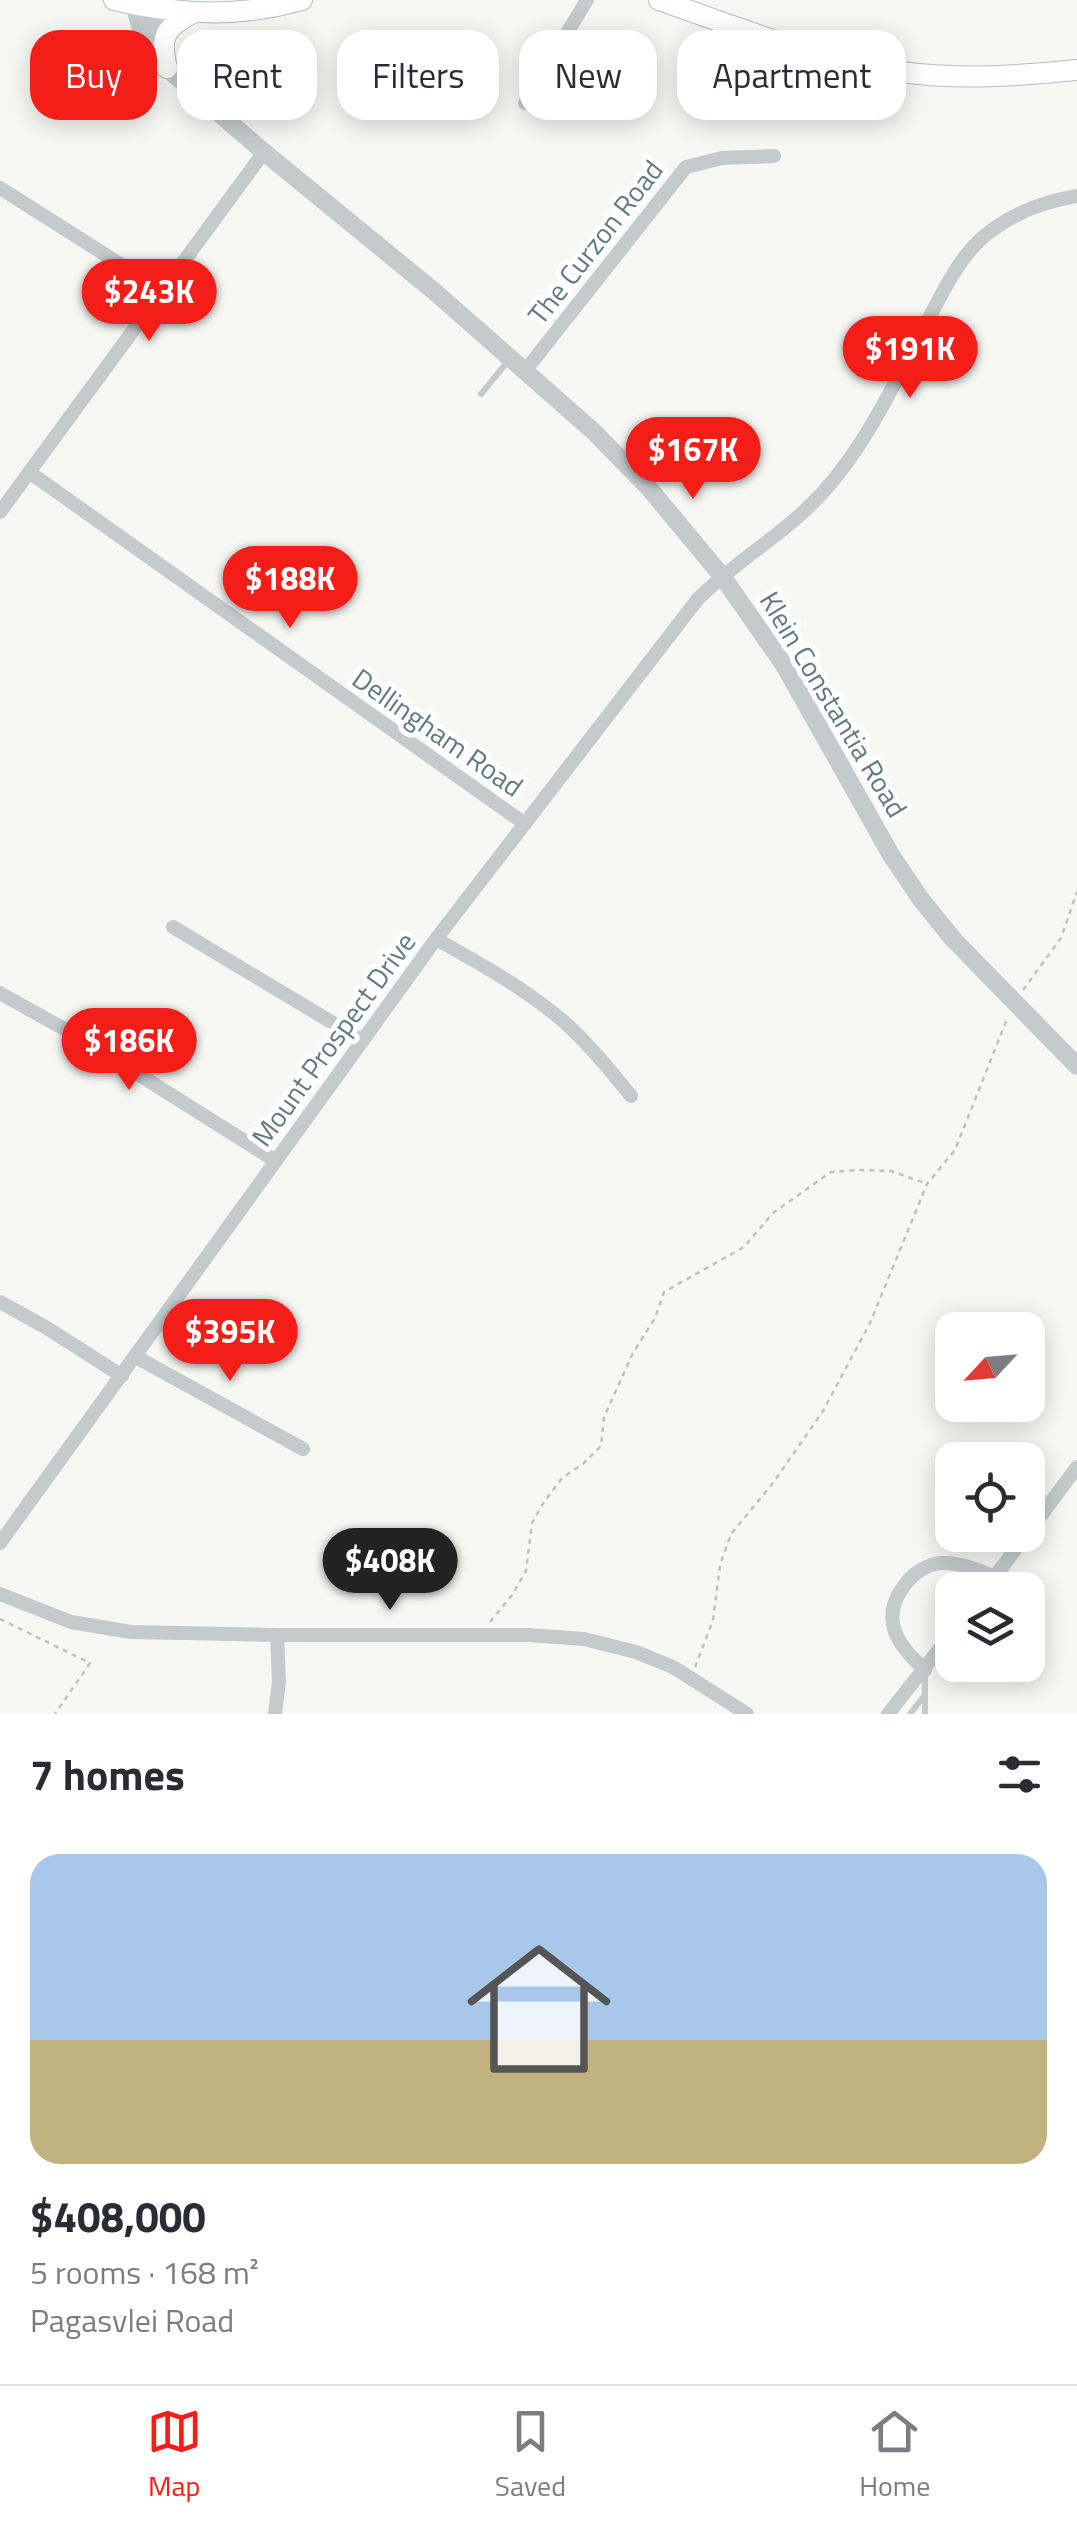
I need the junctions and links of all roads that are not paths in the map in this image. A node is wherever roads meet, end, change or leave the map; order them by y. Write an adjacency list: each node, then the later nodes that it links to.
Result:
1 (302, 0): 5 (main road)
2 (588, 0): 7 (street)
3 (658, 0): 9 (main road)
4 (134, 4): 6 (main road); 8 (street, Klein Constantia Road)
5 (241, 6): 6 (main road)
6 (193, 14): 8 (main road)
7 (569, 30)
8 (167, 68): 10 (street, Klein Constantia Road)
9 (1077, 70)
10 (264, 152): 14 (street); 15 (street, Klein Constantia Road)
11 (774, 156): 15 (street, The Curzon Road)
12 (0, 188): 14 (street)
13 (1077, 196): 19 (street, Mount Prospect Drive)
14 (161, 290): 17 (street)
15 (518, 364): 16 (lane); 19 (street, Klein Constantia Road)
16 (481, 394)
17 (29, 472): 18 (street); 20 (street, Dellingham Road)
18 (0, 512)
19 (722, 576): 20 (street, Mount Prospect Drive); 25 (street, Klein Constantia Road)
20 (525, 824): 22 (street, Mount Prospect Drive)
21 (173, 927): 24 (street)
22 (436, 939): 24 (street, Mount Prospect Drive); 26 (street)
23 (0, 994): 27 (street)
24 (363, 1041): 27 (street, Mount Prospect Drive)
25 (1077, 1066)
26 (631, 1096)
27 (276, 1162): 29 (street, Mount Prospect Drive)
28 (0, 1302): 30 (street)
29 (136, 1357): 30 (street, Mount Prospect Drive); 31 (street)
30 (122, 1376): 34 (street, Mount Prospect Drive)
31 (303, 1450)
32 (1077, 1468): 33 (street)
33 (1045, 1510)
34 (0, 1543)
35 (1013, 1552): 37 (street)
36 (981, 1572): 41 (street)
37 (998, 1572)
38 (0, 1594): 39 (street)
39 (276, 1635): 43 (street); 44 (street)
40 (935, 1657): 41 (street)
41 (925, 1670): 42 (lane); 45 (street)
42 (924, 1696): 46 (lane); 47 (lane)
43 (275, 1714)
44 (746, 1714)
45 (888, 1714)
46 (910, 1714)
47 (925, 1714)

